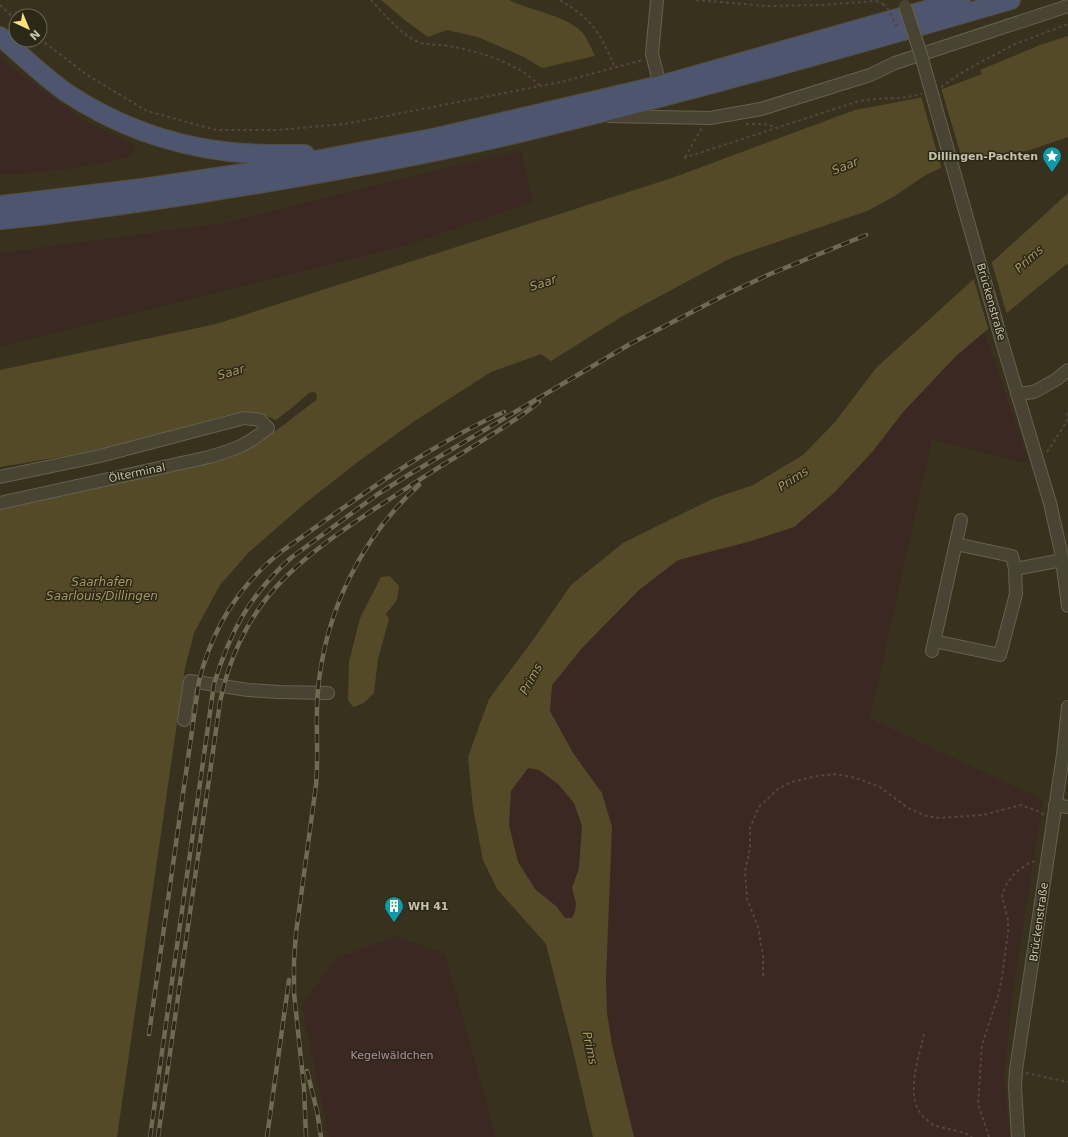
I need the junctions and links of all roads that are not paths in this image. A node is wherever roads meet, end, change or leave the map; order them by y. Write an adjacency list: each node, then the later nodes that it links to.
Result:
1 (657, 0): 8 (street)
2 (961, 0): 8 (highway)
3 (1011, 0): 9 (highway)
4 (904, 3): 7 (street, Brückenstraße, bridge)
5 (1068, 6): 7 (street)
6 (0, 36): 10 (highway)
7 (921, 55): 9 (street); 14 (street, Brückenstraße, bridge)
8 (660, 85): 10 (highway)
9 (591, 116): 12 (highway)
10 (348, 155): 11 (highway)
11 (0, 205)
12 (0, 220)
13 (1068, 370): 14 (street)
14 (1017, 394): 19 (street, Brückenstraße)
15 (0, 477): 16 (street, Ölterminal)
16 (0, 503)
17 (961, 520): 18 (street)
18 (956, 544): 20 (street); 20 (street)
19 (1062, 560): 20 (street); 21 (street, Brückenstraße)
20 (1015, 569)
21 (1068, 606)
22 (328, 692): 24 (street)
23 (1068, 707): 25 (street, Brückenstraße)
24 (184, 720)
25 (1055, 805): 26 (street); 27 (street, Brückenstraße)
26 (1068, 807)
27 (1018, 1137)

